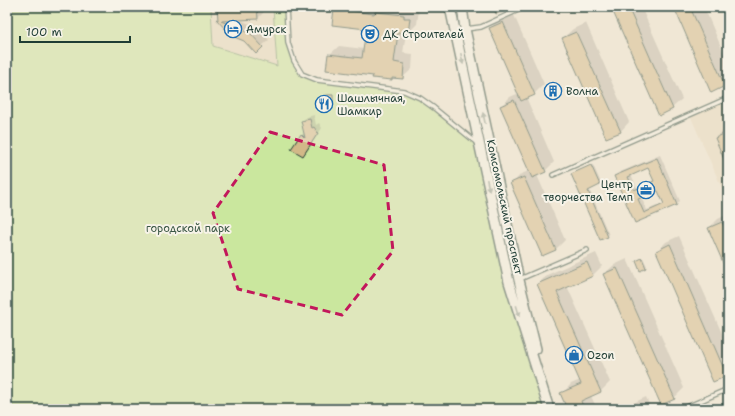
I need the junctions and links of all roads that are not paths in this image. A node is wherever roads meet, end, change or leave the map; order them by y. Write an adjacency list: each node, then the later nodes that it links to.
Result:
1 (286, 7): 7 (lane)
2 (450, 7): 7 (street, Комсомольский проспект, one-way to 7)
3 (462, 7): 5 (street, Комсомольский проспект)
4 (525, 7): 5 (lane)
5 (465, 29): 10 (street, Комсомольский проспект, one-way to 5)
6 (728, 98): 8 (lane)
7 (480, 146): 11 (street, Комсомольский проспект, one-way to 11)
8 (553, 175)
9 (587, 250): 10 (lane)
10 (519, 280): 11 (lane); 14 (street, Комсомольский проспект)
11 (509, 282): 14 (street, Комсомольский проспект, one-way to 14)
12 (728, 389): 13 (lane)
13 (698, 402): 15 (lane); 16 (lane)
14 (550, 409)
15 (682, 409)
16 (701, 409)

